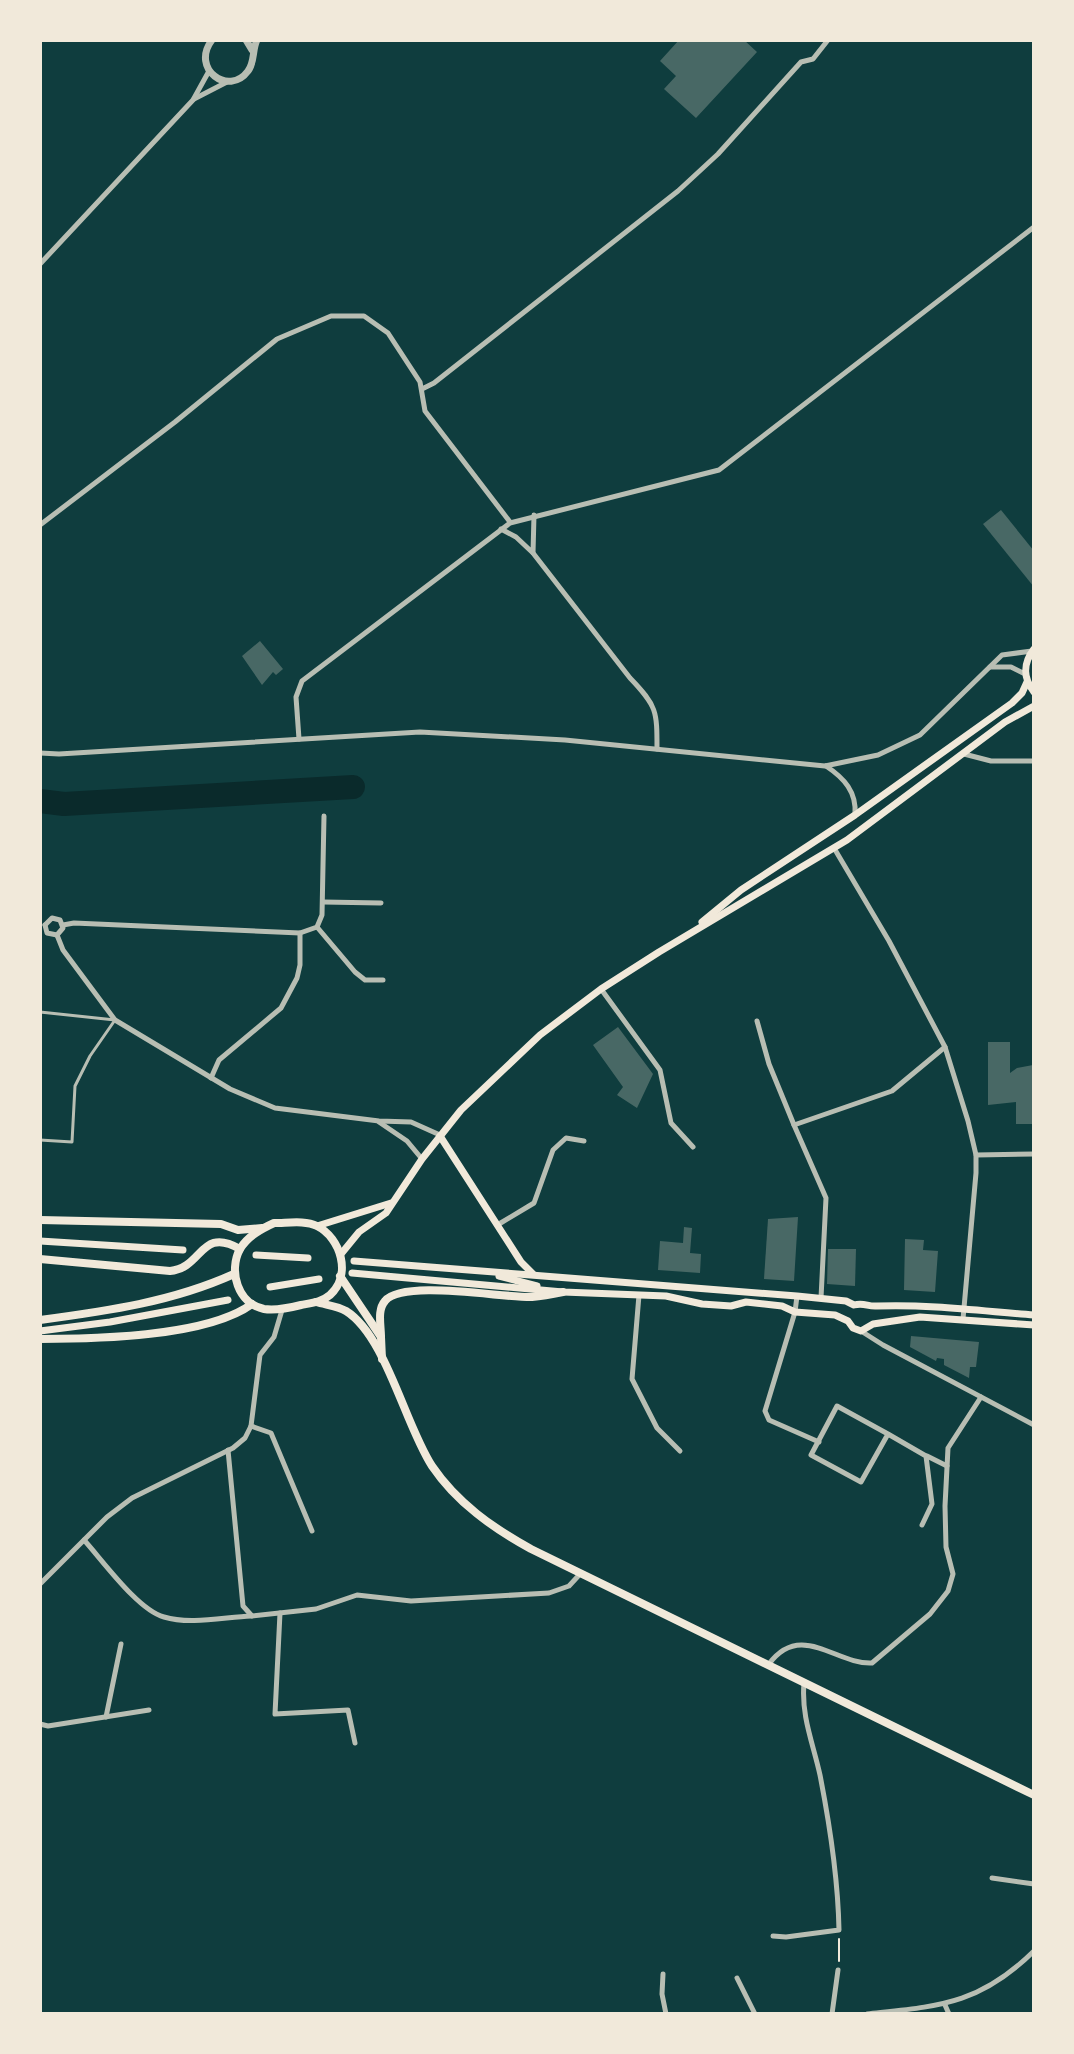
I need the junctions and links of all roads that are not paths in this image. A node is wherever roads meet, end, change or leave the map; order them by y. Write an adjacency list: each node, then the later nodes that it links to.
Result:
1 (211, 40): 6 (street)
2 (246, 40): 5 (street)
3 (257, 40): 5 (street)
4 (828, 40): 11 (street)
5 (252, 50): 7 (street)
6 (209, 71): 7 (street); 8 (street)
7 (227, 82): 8 (street)
8 (193, 100): 10 (street)
9 (1034, 227): 12 (street)
10 (40, 264)
11 (422, 389): 13 (street); 14 (street)
12 (534, 515): 13 (street); 16 (street)
13 (510, 523): 15 (street)
14 (40, 525)
15 (501, 529): 16 (street); 22 (street)
16 (533, 553): 23 (street)
17 (1033, 650): 18 (street); 19 (main road)
18 (989, 667): 19 (street); 27 (street)
19 (1026, 678): 20 (main road); 28 (main road)
20 (1034, 692)
21 (1034, 706): 25 (main road)
22 (299, 739): 23 (street); 24 (street)
23 (657, 749): 27 (street)
24 (40, 753)
25 (964, 754): 26 (street); 30 (main road)
26 (1034, 761)
27 (825, 766): 28 (street)
28 (855, 815): 38 (main road)
29 (324, 816): 31 (street)
30 (834, 848): 38 (main road); 44 (street)
31 (323, 902): 32 (street); 35 (street)
32 (381, 903)
33 (42, 925): 34 (street); 37 (street)
34 (63, 925): 36 (street); 37 (street)
35 (317, 927): 36 (street); 39 (street)
36 (300, 933): 45 (street)
37 (57, 935): 42 (street)
38 (687, 935): 40 (main road)
39 (383, 980)
40 (601, 989): 48 (main road); 51 (street)
41 (40, 1012): 42 (lane)
42 (115, 1020): 45 (street); 49 (lane)
43 (757, 1021): 47 (street)
44 (945, 1047): 47 (street); 53 (street)
45 (211, 1078): 46 (street)
46 (379, 1121): 48 (street); 54 (street)
47 (794, 1125): 78 (street)
48 (440, 1136): 54 (main road); 57 (main road)
49 (40, 1140)
50 (584, 1141): 57 (street)
51 (693, 1147)
52 (1034, 1154): 53 (street)
53 (976, 1155): 85 (street)
54 (422, 1159): 55 (main road)
55 (391, 1203): 58 (main road); 63 (main road)
56 (40, 1220): 59 (main road)
57 (499, 1224): 71 (main road)
58 (317, 1226): 59 (main road); 63 (main road)
59 (262, 1228): 61 (main road)
60 (40, 1241): 62 (main road)
61 (240, 1249): 66 (main road); 70 (main road)
62 (183, 1250)
63 (341, 1254): 72 (main road)
64 (256, 1255): 65 (main road)
65 (308, 1258)
66 (40, 1259)
67 (354, 1261): 69 (main road)
68 (352, 1273): 75 (main road)
69 (485, 1273): 71 (main road); 75 (main road)
70 (234, 1274): 81 (main road); 89 (main road)
71 (533, 1274): 77 (main road)
72 (340, 1276): 80 (main road); 95 (main road)
73 (319, 1279): 74 (main road)
74 (270, 1287)
75 (563, 1292): 76 (main road); 95 (main road)
76 (639, 1294): 86 (main road); 104 (street)
77 (797, 1296): 78 (main road); 86 (street)
78 (821, 1298): 82 (main road)
79 (228, 1300): 93 (main road)
80 (316, 1302): 84 (main road); 97 (main road)
81 (252, 1304): 84 (main road); 96 (main road)
82 (854, 1305): 83 (main road); 90 (main road)
83 (871, 1307): 85 (main road); 91 (main road)
84 (282, 1309): 100 (street)
85 (964, 1310): 87 (main road); 88 (street)
86 (795, 1312): 90 (main road); 102 (street)
87 (1034, 1315)
88 (963, 1319): 91 (main road); 92 (main road)
89 (40, 1320)
90 (848, 1321): 94 (main road)
91 (873, 1324): 94 (main road)
92 (1034, 1325)
93 (40, 1331)
94 (861, 1331): 98 (street)
95 (381, 1337): 97 (main road)
96 (40, 1339)
97 (382, 1359): 110 (main road)
98 (981, 1397): 99 (street); 106 (street)
99 (1034, 1425)
100 (251, 1426): 103 (street); 108 (street)
101 (888, 1434): 102 (street); 102 (street); 105 (street)
102 (819, 1442)
103 (228, 1450): 109 (street); 113 (street)
104 (680, 1451)
105 (926, 1456): 106 (street); 107 (street)
106 (947, 1466): 115 (street)
107 (922, 1525)
108 (312, 1531)
109 (84, 1540): 111 (street); 113 (street)
110 (581, 1572): 112 (street); 115 (main road)
111 (40, 1584)
112 (280, 1613): 113 (street); 120 (street)
113 (252, 1616)
114 (121, 1644): 118 (street)
115 (769, 1664): 116 (main road)
116 (804, 1682): 121 (main road); 124 (street)
117 (149, 1710): 118 (street)
118 (106, 1717): 119 (street)
119 (40, 1724)
120 (355, 1743)
121 (1034, 1795)
122 (992, 1878): 123 (street)
123 (1034, 1884)
124 (773, 1936)
125 (1034, 1951): 129 (street)
126 (838, 1970): 132 (street)
127 (663, 1974): 130 (street)
128 (737, 1978): 131 (street)
129 (945, 2005): 133 (street); 134 (street)
130 (666, 2014)
131 (755, 2014)
132 (832, 2014)
133 (867, 2014)
134 (949, 2014)

